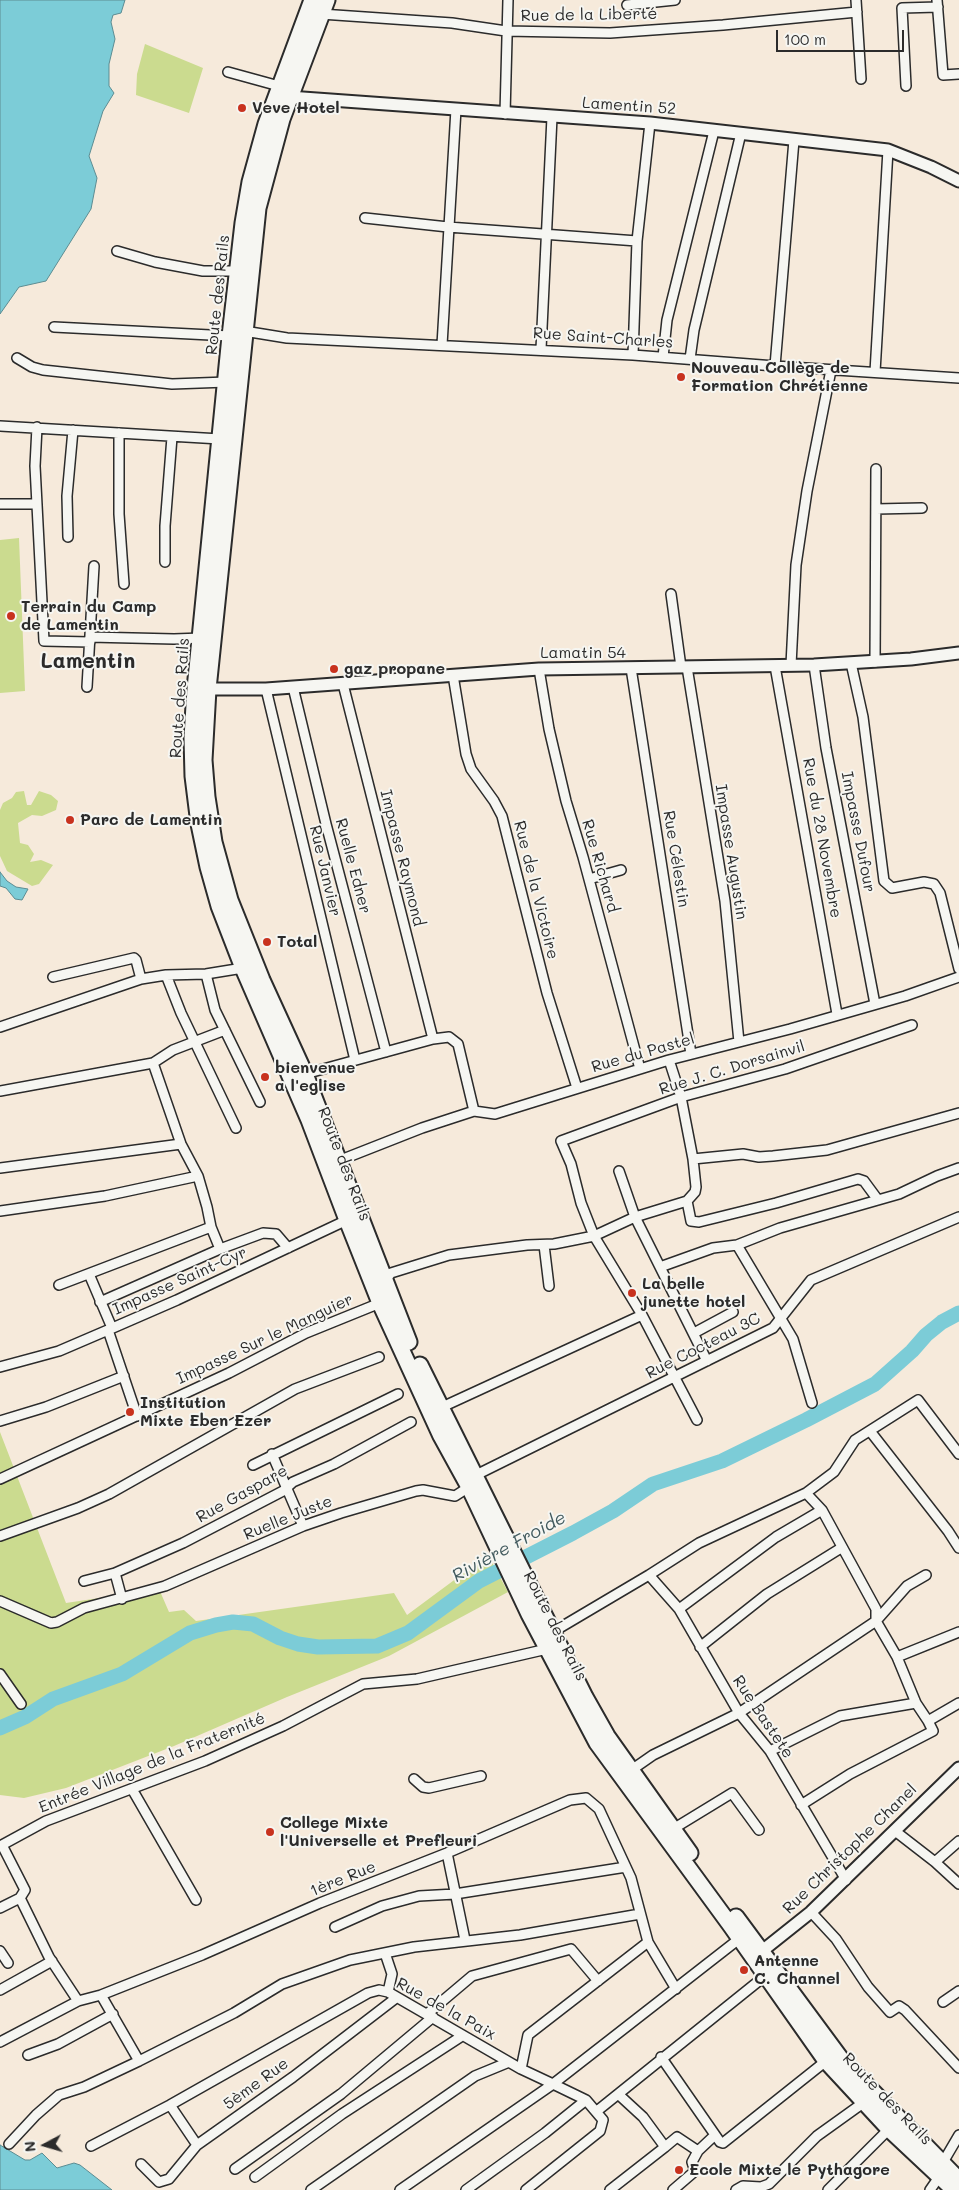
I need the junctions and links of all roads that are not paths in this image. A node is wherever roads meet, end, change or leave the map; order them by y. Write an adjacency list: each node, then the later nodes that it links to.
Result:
1 (312, 0): 14 (main road, Route des Rails)
2 (508, 0): 9 (street)
3 (675, 0): 6 (street)
4 (856, 0): 8 (street)
5 (938, 3): 11 (street); 13 (street)
6 (627, 5)
7 (324, 7): 9 (street, Rue de la Liberté); 14 (main road, Route des Rails)
8 (857, 12): 9 (street, Rue de la Liberté); 12 (street)
9 (506, 31): 16 (street)
10 (228, 72): 14 (street)
11 (959, 74)
12 (861, 79)
13 (906, 86)
14 (284, 92): 15 (street, Lamentin 52); 29 (main road, Route des Rails); 31 (main road, Route des Rails)
15 (456, 109): 16 (street, Lamentin 52); 25 (street)
16 (506, 114): 17 (street, Lamentin 52)
17 (552, 117): 18 (street, Lamentin 52); 26 (street)
18 (650, 123): 19 (street, Lamentin 52); 27 (street)
19 (714, 131): 20 (street, Lamentin 52); 35 (street)
20 (741, 133): 21 (street, Lamentin 52); 37 (street)
21 (794, 140): 22 (street, Lamentin 52); 38 (street)
22 (888, 150): 23 (street, Lamentin 52); 40 (street)
23 (959, 181)
24 (366, 218): 25 (street)
25 (448, 227): 26 (street); 32 (street)
26 (546, 235): 27 (street); 33 (street)
27 (637, 241): 34 (street)
28 (117, 252): 29 (street)
29 (238, 271): 31 (main road, Route des Rails)
30 (54, 326): 31 (street, Rue Saint-Charles)
31 (237, 334): 32 (street, Rue Saint-Charles); 42 (main road, Route des Rails); 75 (main road, Route des Rails)
32 (442, 345): 33 (street, Rue Saint-Charles)
33 (540, 349): 34 (street, Rue Saint-Charles)
34 (633, 354): 35 (street, Rue Saint-Charles)
35 (663, 357): 37 (street, Rue Saint-Charles)
36 (17, 358): 42 (street)
37 (690, 359): 38 (street, Rue Saint-Charles)
38 (775, 366): 39 (street, Rue Saint-Charles)
39 (831, 370): 40 (street, Rue Saint-Charles); 65 (street)
40 (875, 372): 41 (street, Rue Saint-Charles)
41 (959, 378)
42 (227, 382): 48 (main road, Route des Rails)
43 (0, 426): 44 (street)
44 (37, 427): 45 (street); 51 (street)
45 (73, 430): 46 (street); 54 (street)
46 (119, 433): 47 (street); 57 (street)
47 (172, 437): 48 (street); 55 (street)
48 (220, 439): 59 (main road, Route des Rails)
49 (876, 469): 53 (street)
50 (0, 504): 51 (street)
51 (38, 504): 60 (street)
52 (922, 508): 53 (street)
53 (876, 509): 63 (street)
54 (68, 537)
55 (165, 562)
56 (94, 566): 60 (street)
57 (124, 584)
58 (671, 594): 68 (street, Impasse Augustin)
59 (202, 638): 60 (street); 75 (main road, Route des Rails)
60 (90, 639): 73 (street)
61 (959, 653): 62 (street); 63 (street, Lamatin 54)
62 (959, 660)
63 (875, 662): 64 (street, Lamatin 54)
64 (851, 663): 66 (street, Lamatin 54); 80 (street)
65 (791, 665): 66 (street, Lamatin 54); 67 (street, Lamatin 54)
66 (814, 665): 86 (street, Impasse Dufour)
67 (776, 666): 68 (street, Lamatin 54); 87 (street, Rue du 28 Novembre)
68 (684, 667): 69 (street, Lamatin 54); 93 (street, Impasse Augustin)
69 (631, 668): 70 (street, Lamatin 54); 95 (street, Rue Célestin)
70 (539, 669): 71 (street, Lamatin 54); 78 (street, Rue Richard)
71 (453, 675): 72 (street, Lamatin 54); 101 (street, Rue de la Victoire)
72 (343, 684): 74 (street, Lamatin 54); 91 (street, Impasse Raymond)
73 (88, 687)
74 (293, 688): 76 (street, Lamatin 54); 94 (street, Ruelle Edner)
75 (202, 689): 76 (street, Lamatin 54); 79 (main road, Route des Rails); 100 (main road, Route des Rails)
76 (266, 689): 96 (street, Rue Janvier)
77 (622, 870): 78 (street)
78 (589, 879): 99 (street, Rue Richard)
79 (243, 968): 81 (street); 120 (main road, Route des Rails)
80 (959, 969)
81 (206, 974): 82 (street); 90 (street)
82 (166, 975): 85 (street); 92 (street)
83 (52, 977): 85 (street)
84 (959, 977): 86 (street, Rue du Pastel)
85 (141, 980): 89 (street)
86 (875, 1004): 87 (street, Rue du Pastel)
87 (837, 1014): 93 (street, Rue du Pastel)
88 (912, 1025): 103 (street, Rue J. C. Dorsainvil)
89 (0, 1027)
90 (226, 1030): 92 (street); 104 (street)
91 (433, 1039): 94 (street); 105 (street)
92 (196, 1041): 98 (street); 107 (street)
93 (739, 1042): 95 (street, Rue du Pastel)
94 (386, 1052): 96 (street)
95 (691, 1054): 97 (street, Rue du Pastel)
96 (354, 1060): 100 (street)
97 (669, 1060): 99 (street, Rue du Pastel); 103 (street)
98 (153, 1063): 102 (street); 108 (street)
99 (640, 1069): 101 (street, Rue du Pastel)
100 (305, 1074): 110 (main road, Route des Rails)
101 (577, 1088): 105 (street, Rue du Pastel)
102 (0, 1091)
103 (681, 1097): 109 (street); 122 (street, Rue J. C. Dorsainvil)
104 (260, 1102)
105 (474, 1110): 110 (street, Rue du Pastel)
106 (959, 1114): 109 (street)
107 (236, 1128)
108 (181, 1144): 111 (street); 114 (street)
109 (693, 1159): 116 (street)
110 (338, 1161): 129 (main road, Route des Rails)
111 (0, 1168)
112 (959, 1168): 115 (street)
113 (619, 1170): 118 (street)
114 (198, 1176): 117 (street); 121 (street)
115 (878, 1200): 116 (street); 124 (street)
116 (687, 1201): 118 (street)
117 (0, 1211)
118 (635, 1217): 122 (street); 127 (street)
119 (959, 1217): 136 (street, Rue Cocteau 3C)
120 (346, 1220): 126 (street, Impasse Saint-Cyr); 133 (main road, Route des Rails)
121 (211, 1227): 125 (street); 128 (street)
122 (594, 1236): 123 (street); 135 (street)
123 (544, 1245): 129 (street); 131 (street)
124 (737, 1245): 127 (street); 136 (street)
125 (220, 1248): 126 (street); 132 (street)
126 (288, 1248): 137 (street, Impasse Saint-Cyr)
127 (660, 1267): 138 (street)
128 (89, 1274): 130 (street); 132 (street)
129 (384, 1281): 146 (main road, Route des Rails)
130 (59, 1285)
131 (549, 1286)
132 (100, 1302): 137 (street)
133 (380, 1303): 147 (street, Impasse Sur le Manguier); 156 (main road, Route des Rails)
134 (733, 1312): 138 (street)
135 (642, 1315): 143 (street); 146 (street)
136 (781, 1319): 140 (street, Rue Cocteau 3C); 145 (street)
137 (110, 1329): 141 (street); 142 (street, Impasse Saint-Cyr)
138 (694, 1333): 140 (street)
139 (379, 1358): 161 (street)
140 (707, 1361): 143 (street, Rue Cocteau 3C)
141 (0, 1367)
142 (124, 1376): 147 (street, Impasse Saint-Cyr); 149 (street)
143 (674, 1378): 148 (street); 156 (street, Rue Cocteau 3C)
144 (398, 1394): 152 (street)
145 (812, 1403)
146 (440, 1408): 156 (main road, Route des Rails)
147 (137, 1416): 155 (street, Impasse Sur le Manguier)
148 (697, 1420)
149 (0, 1421)
150 (411, 1422): 157 (street, Rue Gaspare)
151 (870, 1431): 153 (street); 158 (street); 163 (street)
152 (272, 1454): 154 (street); 157 (street)
153 (959, 1454)
154 (253, 1465)
155 (0, 1479)
156 (472, 1482): 160 (street, Ruelle Juste); 171 (main road, Route des Rails)
157 (288, 1487): 160 (street); 164 (street, Rue Gaspare)
158 (806, 1493): 159 (street); 165 (street)
159 (822, 1510): 162 (street); 170 (street)
160 (303, 1526): 168 (street, Ruelle Juste)
161 (0, 1536)
162 (841, 1548): 172 (street); 175 (street)
163 (959, 1548)
164 (115, 1573): 167 (street, Rue Gaspare); 168 (street)
165 (649, 1575): 170 (street, Rue Bastete); 174 (street)
166 (926, 1575): 172 (street)
167 (84, 1582)
168 (122, 1599): 169 (street, Ruelle Juste)
169 (0, 1601)
170 (679, 1609): 175 (street, Rue Bastete)
171 (535, 1612): 174 (main road, Route des Rails); 176 (main road, Route des Rails)
172 (876, 1621): 177 (street); 182 (street)
173 (959, 1632): 177 (street)
174 (551, 1633): 186 (main road, Route des Rails)
175 (700, 1647): 182 (street, Rue Bastete)
176 (547, 1649): 189 (street, Entrée Village de la Fraternité); 208 (main road, Route des Rails)
177 (898, 1658): 179 (street)
178 (0, 1674): 181 (street)
179 (916, 1703): 183 (street); 184 (street)
180 (959, 1703): 183 (street)
181 (21, 1704)
182 (739, 1713): 184 (street, Rue Bastete); 186 (street)
183 (928, 1721): 190 (street)
184 (770, 1751): 190 (street, Rue Bastete)
185 (959, 1768): 193 (street, Rue Christophe Chanel)
186 (630, 1770): 191 (main road, Route des Rails)
187 (481, 1776): 188 (street)
188 (414, 1779)
189 (132, 1789): 195 (street, Entrée Village de la Fraternité); 203 (street)
190 (801, 1805): 199 (street, Rue Bastete)
191 (673, 1829): 192 (street); 213 (main road, Route des Rails)
192 (759, 1830)
193 (895, 1831): 197 (street); 199 (street, Rue Christophe Chanel)
194 (959, 1841): 197 (street)
195 (1, 1845): 202 (street)
196 (448, 1853): 198 (street, 1ère Rue); 201 (street); 222 (street, 1ère Rue)
197 (935, 1862): 200 (street)
198 (626, 1867): 201 (street); 206 (street, 1ère Rue)
199 (846, 1880): 205 (street, Rue Christophe Chanel)
200 (959, 1884)
201 (455, 1894): 207 (street); 209 (street)
202 (20, 1898): 204 (street); 214 (street)
203 (196, 1900)
204 (0, 1908)
205 (811, 1912): 213 (street, Rue Christophe Chanel); 235 (street)
206 (640, 1914): 209 (street); 210 (street, 1ère Rue)
207 (335, 1927)
208 (739, 1939): 213 (main road, Route des Rails); 218 (street)
209 (465, 1940): 212 (street)
210 (648, 1942): 217 (street); 218 (street, 1ère Rue)
211 (0, 1951): 215 (street)
212 (386, 1953): 220 (street); 232 (street)
213 (757, 1955): 216 (main road, Route des Rails); 253 (main road, Route des Rails)
214 (52, 1961): 219 (street); 224 (street)
215 (8, 1963)
216 (765, 1976): 231 (street); 233 (main road, Route des Rails)
217 (598, 1981): 227 (street); 236 (street)
218 (676, 1989): 237 (street)
219 (0, 1990)
220 (388, 1992): 223 (street, Rue de la Paix); 241 (street, Rue de la Paix)
221 (958, 1992): 225 (street)
222 (101, 1995): 224 (street, 1ère Rue); 226 (street)
223 (396, 1998): 227 (street, Rue de la Paix); 247 (street, 5ème Rue)
224 (78, 2002): 229 (street, 1ère Rue)
225 (943, 2002)
226 (113, 2014): 230 (street); 232 (street)
227 (430, 2015): 228 (street, Rue de la Paix); 252 (street)
228 (462, 2036): 234 (street, Rue de la Paix); 254 (street)
229 (0, 2042)
230 (28, 2056)
231 (662, 2057): 238 (street); 244 (street)
232 (139, 2061): 246 (street)
233 (826, 2061): 240 (main road, Route des Rails); 244 (street)
234 (509, 2062): 236 (street, Rue de la Paix); 256 (street)
235 (959, 2068)
236 (521, 2069): 237 (street, Rue de la Paix)
237 (553, 2084): 239 (street, Rue de la Paix); 257 (street)
238 (618, 2094): 242 (street); 249 (street)
239 (586, 2100): 242 (street, Rue de la Paix); 258 (street)
240 (863, 2103): 243 (main road, Route des Rails); 262 (street)
241 (170, 2105): 247 (street); 248 (street, Rue de la Paix)
242 (597, 2111): 259 (street)
243 (889, 2129): 253 (main road, Route des Rails); 263 (street)
244 (715, 2135): 250 (street)
245 (959, 2135): 253 (street)
246 (9, 2144)
247 (196, 2145): 251 (street, 5ème Rue)
248 (91, 2146)
249 (664, 2147): 250 (street); 260 (street)
250 (698, 2150): 261 (street)
251 (141, 2164)
252 (235, 2169)
253 (941, 2171): 255 (main road, Route des Rails); 264 (street); 265 (main road, Route des Rails)
254 (254, 2177)
255 (959, 2180)
256 (311, 2190)
257 (400, 2190)
258 (466, 2190)
259 (526, 2190)
260 (610, 2190)
261 (673, 2190)
262 (736, 2190)
263 (828, 2190)
264 (930, 2190)
265 (954, 2190)

